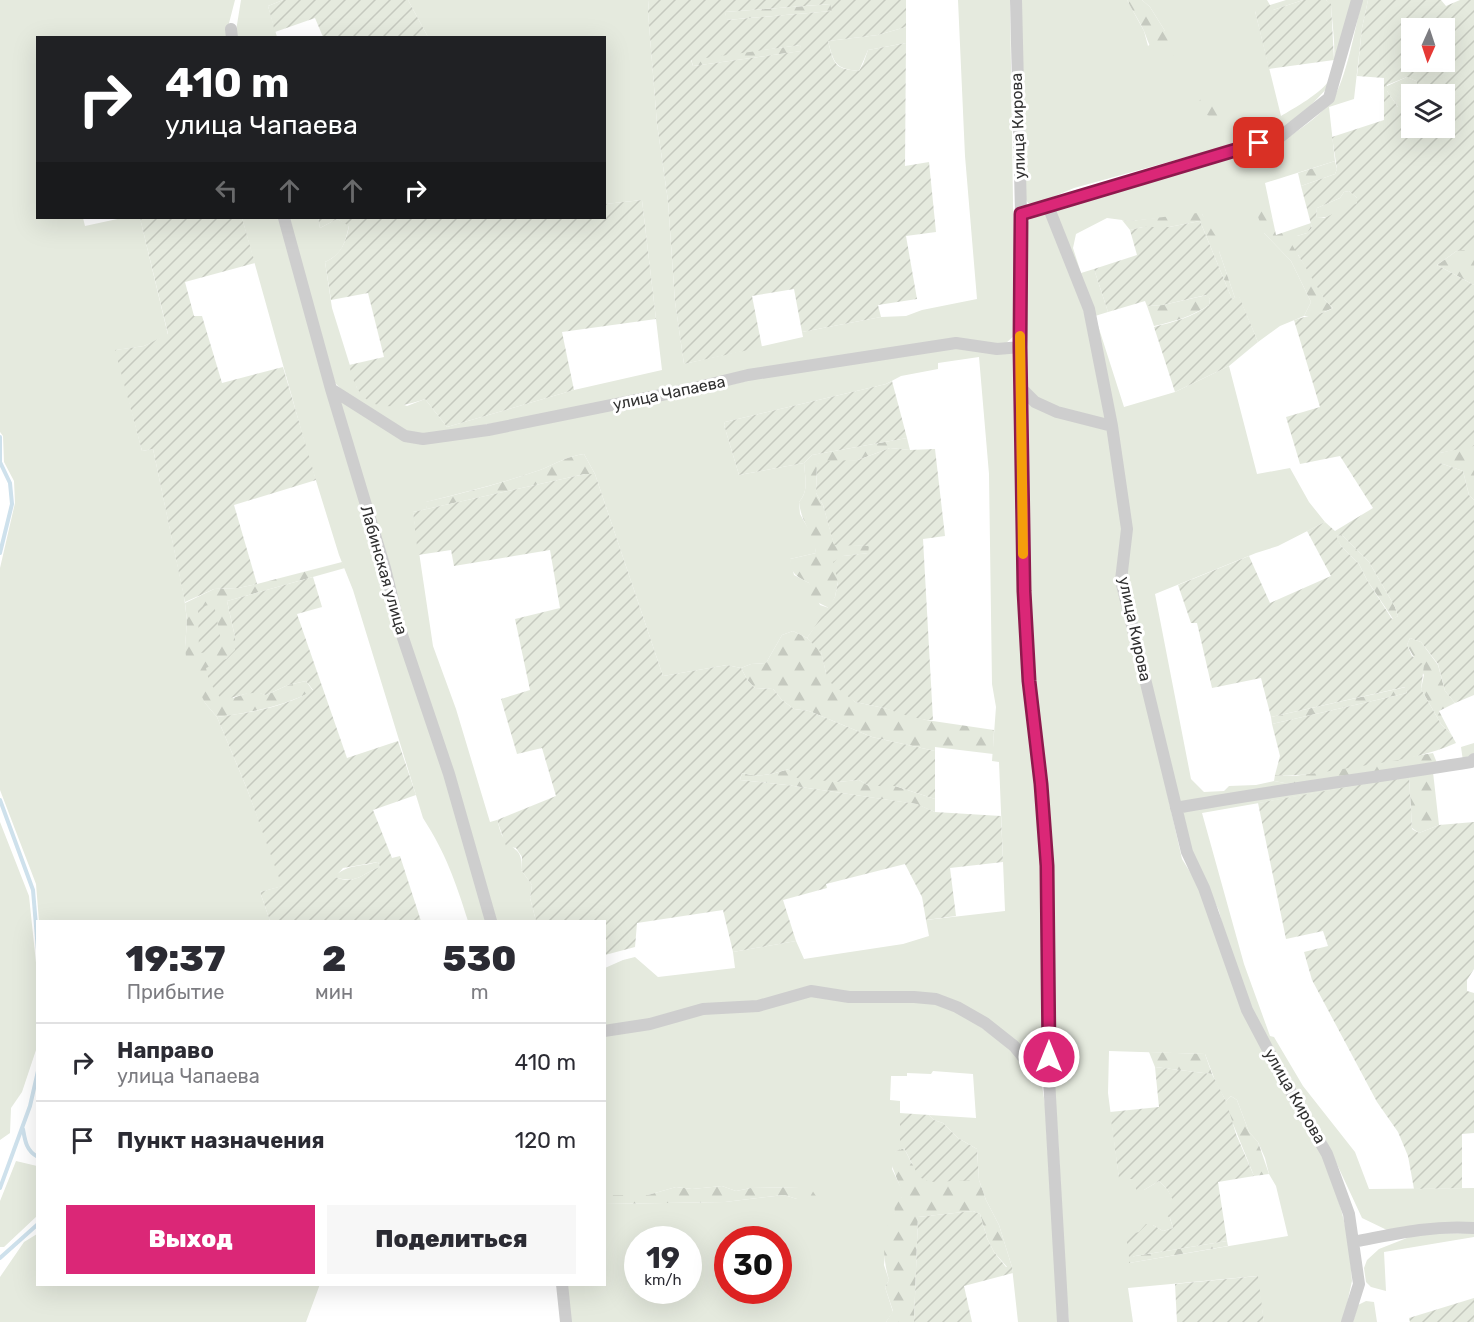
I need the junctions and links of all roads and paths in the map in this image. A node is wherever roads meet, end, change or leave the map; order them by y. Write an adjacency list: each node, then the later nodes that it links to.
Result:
1 (1016, 0): 4 (street, улица Кирова)
2 (1357, 0): 3 (street)
3 (1048, 206): 4 (street); 9 (street, улица Кирова)
4 (1021, 214): 6 (street, улица Кирова)
5 (284, 219): 8 (street, Лабинская улица)
6 (1020, 347): 7 (street, улица Кирова); 8 (street, улица Чапаева)
7 (1021, 388): 9 (street); 14 (street, улица Кирова)
8 (331, 389): 12 (street, Лабинская улица)
9 (1112, 426): 11 (street, улица Кирова)
10 (1474, 759): 11 (street)
11 (1176, 808): 16 (street, улица Кирова)
12 (491, 920)
13 (606, 1031): 14 (street)
14 (1049, 1079): 19 (street, улица Кирова)
15 (1474, 1228): 16 (street)
16 (1353, 1242): 20 (street, улица Кирова)
17 (562, 1286): 18 (street)
18 (566, 1322)
19 (1063, 1322)
20 (1347, 1322)

